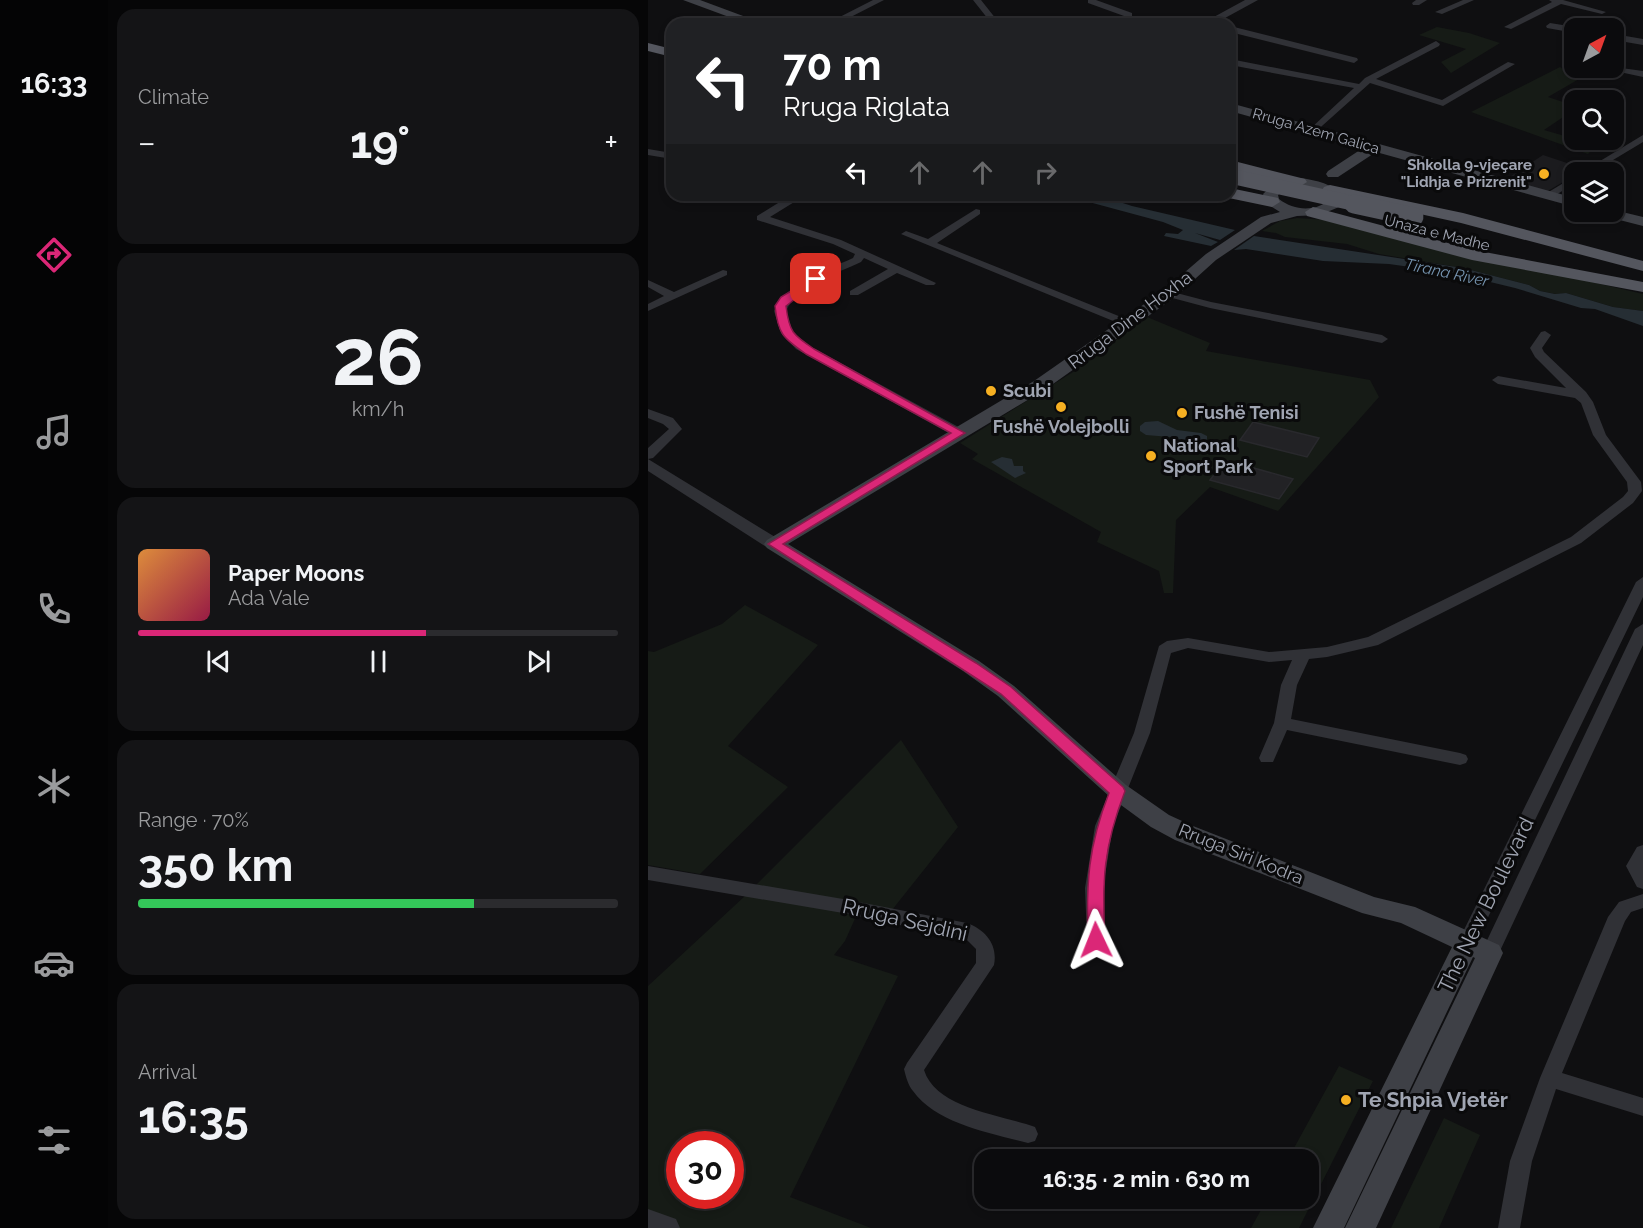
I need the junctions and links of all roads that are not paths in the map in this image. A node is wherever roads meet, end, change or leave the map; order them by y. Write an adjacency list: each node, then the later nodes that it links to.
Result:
1 (689, 0): 10 (main road)
2 (880, 0): 11 (street)
3 (977, 0): 12 (street)
4 (1253, 0): 14 (street)
5 (1470, 0): 8 (street)
6 (1556, 1): 9 (street); 16 (street)
7 (1091, 2): 13 (street)
8 (1439, 12)
9 (1602, 12)
10 (742, 18)
11 (842, 18)
12 (991, 18)
13 (1126, 18)
14 (1218, 18)
15 (1550, 26): 17 (street)
16 (1508, 27)
17 (1564, 28)
18 (1236, 30): 26 (street)
19 (1624, 39): 21 (street)
20 (648, 40): 22 (highway)
21 (1643, 42)
22 (666, 44)
23 (1436, 44): 31 (street)
24 (648, 47): 25 (highway)
25 (666, 52)
26 (1354, 60)
27 (1236, 63): 31 (street)
28 (1511, 64): 31 (street)
29 (1624, 71): 30 (street)
30 (1643, 74)
31 (1365, 84): 33 (street)
32 (1236, 109): 33 (main road, Rruga Azem Galica)
33 (1313, 131): 35 (main road, Rruga Azem Galica)
34 (1643, 138): 38 (street)
35 (1373, 148): 42 (main road); 46 (main road, Rruga Azem Galica)
36 (648, 152): 37 (street)
37 (666, 155)
38 (1603, 162)
39 (1236, 166): 41 (highway)
40 (1236, 178): 53 (highway, Unaza e Madhe, bridge)
41 (1302, 182): 42 (main road); 49 (main road, Rruga Dine Hoxha)
42 (1330, 184): 51 (main road, Rruga Dine Hoxha); 59 (highway)
43 (1236, 186): 53 (highway, Unaza e Madhe)
44 (1564, 186): 46 (street)
45 (1236, 194): 49 (highway)
46 (1547, 196): 47 (main road, Rruga Azem Galica)
47 (1564, 200)
48 (790, 201): 58 (street)
49 (1274, 203): 51 (main road); 55 (main road, Rruga Dine Hoxha)
50 (976, 212): 57 (street)
51 (1305, 212): 55 (main road, Rruga Dine Hoxha); 66 (highway)
52 (1624, 217): 54 (main road)
53 (1410, 221): 62 (highway, Unaza e Madhe); 63 (highway, Unaza e Madhe)
54 (1643, 222)
55 (1262, 223): 68 (main road, Rruga Dine Hoxha)
56 (906, 234): 57 (street)
57 (929, 243): 71 (street)
58 (861, 254): 60 (street); 77 (street)
59 (1643, 266)
60 (897, 268): 65 (street); 67 (street)
61 (723, 273): 69 (street)
62 (1643, 273)
63 (1643, 282)
64 (648, 283): 69 (street)
65 (930, 283)
66 (1643, 287)
67 (854, 293)
68 (1169, 294): 71 (main road, Rruga Dine Hoxha); 73 (street)
69 (673, 296): 70 (street)
70 (648, 308)
71 (1127, 323): 77 (main road, Rruga Dine Hoxha)
72 (1545, 335): 75 (street)
73 (1382, 339)
74 (1498, 380): 75 (street)
75 (1582, 395): 80 (street)
76 (648, 413): 78 (street)
77 (959, 433): 81 (main road, Rruga Dine Hoxha)
78 (648, 455)
79 (648, 464): 81 (street)
80 (1639, 490): 84 (street)
81 (774, 544): 88 (main road, Rruga Siri Kodra)
82 (1643, 582): 94 (street, The New Boulevard)
83 (1643, 629): 94 (street, The New Boulevard)
84 (1304, 654): 85 (street); 88 (street)
85 (1282, 723): 86 (street); 87 (street)
86 (1267, 759)
87 (1460, 759)
88 (1118, 791): 93 (street); 94 (main road, Rruga Siri Kodra)
89 (1643, 852): 91 (street)
90 (648, 873): 97 (street, Rruga Sejdini)
91 (1643, 882)
92 (1643, 901): 95 (street)
93 (1096, 940)
94 (1475, 954): 100 (main road, The New Boulevard); 101 (main road, The New Boulevard)
95 (1550, 1078): 96 (street); 102 (street)
96 (1643, 1107)
97 (1028, 1134)
98 (648, 1221): 99 (street)
99 (667, 1228)
100 (1328, 1228)
101 (1360, 1228)
102 (1509, 1228)

